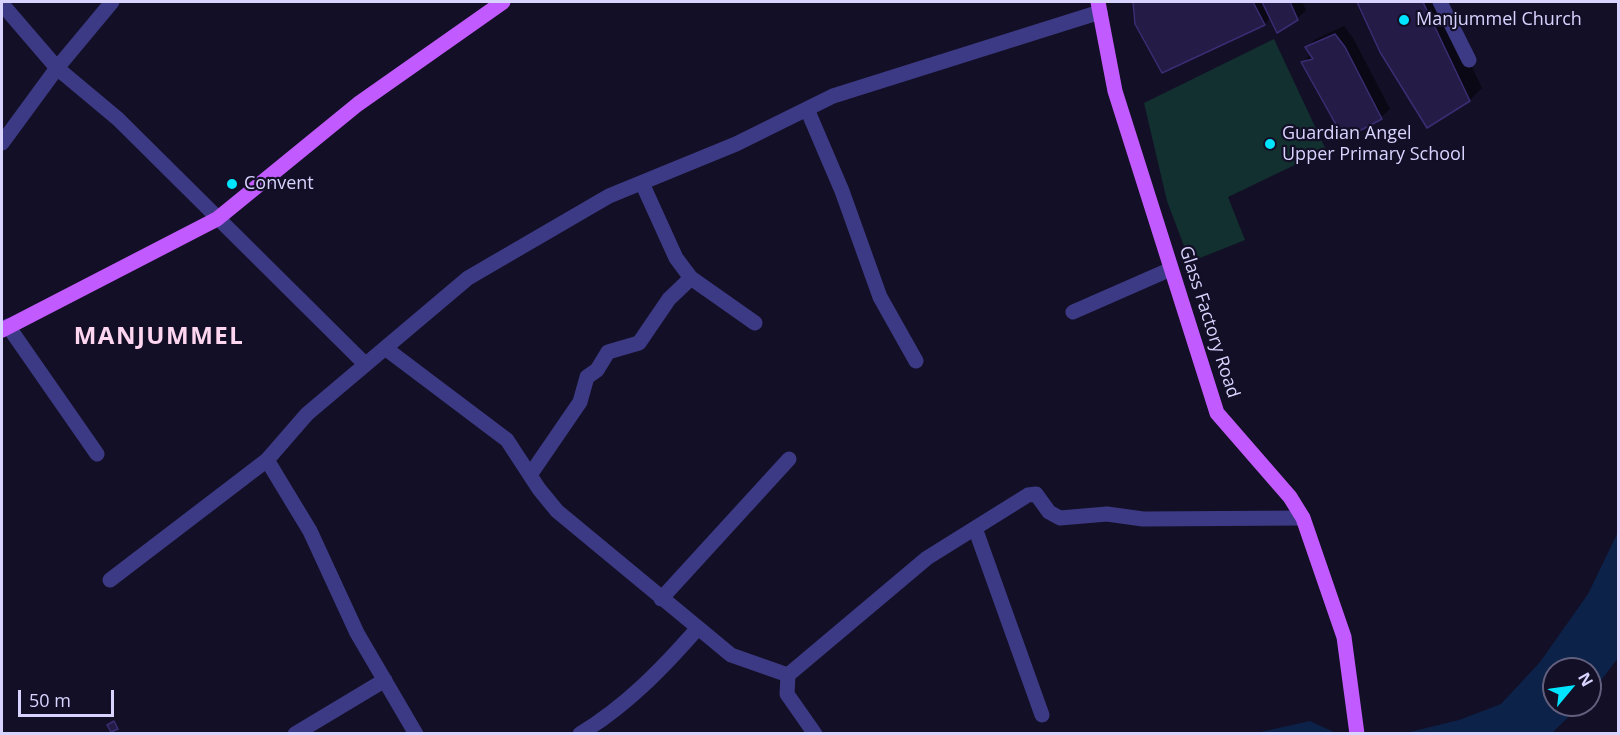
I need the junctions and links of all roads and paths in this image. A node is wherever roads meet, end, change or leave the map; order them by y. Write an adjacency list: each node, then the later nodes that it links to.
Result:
1 (112, 2): 7 (street)
2 (503, 2): 11 (main road)
3 (1440, 2): 6 (street)
4 (2, 4): 7 (street)
5 (1099, 7): 8 (street); 12 (main road, Glass Factory Road)
6 (1469, 60)
7 (57, 68): 9 (street); 11 (street)
8 (807, 109): 10 (street); 18 (street)
9 (2, 143)
10 (642, 183): 13 (street); 17 (street)
11 (217, 219): 16 (main road); 19 (street)
12 (1171, 269): 14 (street); 24 (main road, Glass Factory Road)
13 (691, 278): 15 (street); 23 (street)
14 (1073, 312)
15 (755, 323)
16 (5, 328): 20 (street)
17 (385, 348): 19 (street); 23 (street)
18 (916, 361)
19 (364, 363): 22 (street)
20 (97, 454)
21 (789, 459): 27 (street)
22 (267, 460): 26 (street); 30 (street)
23 (530, 476): 27 (street)
24 (1303, 518): 25 (street); 36 (main road, Glass Factory Road)
25 (975, 528): 29 (street); 31 (street)
26 (110, 580)
27 (661, 599): 28 (street)
28 (697, 630): 29 (street); 34 (street)
29 (788, 675): 35 (street)
30 (384, 680): 32 (street); 33 (street)
31 (1042, 715)
32 (295, 734)
33 (416, 734)
34 (580, 734)
35 (815, 734)
36 (1357, 734)

